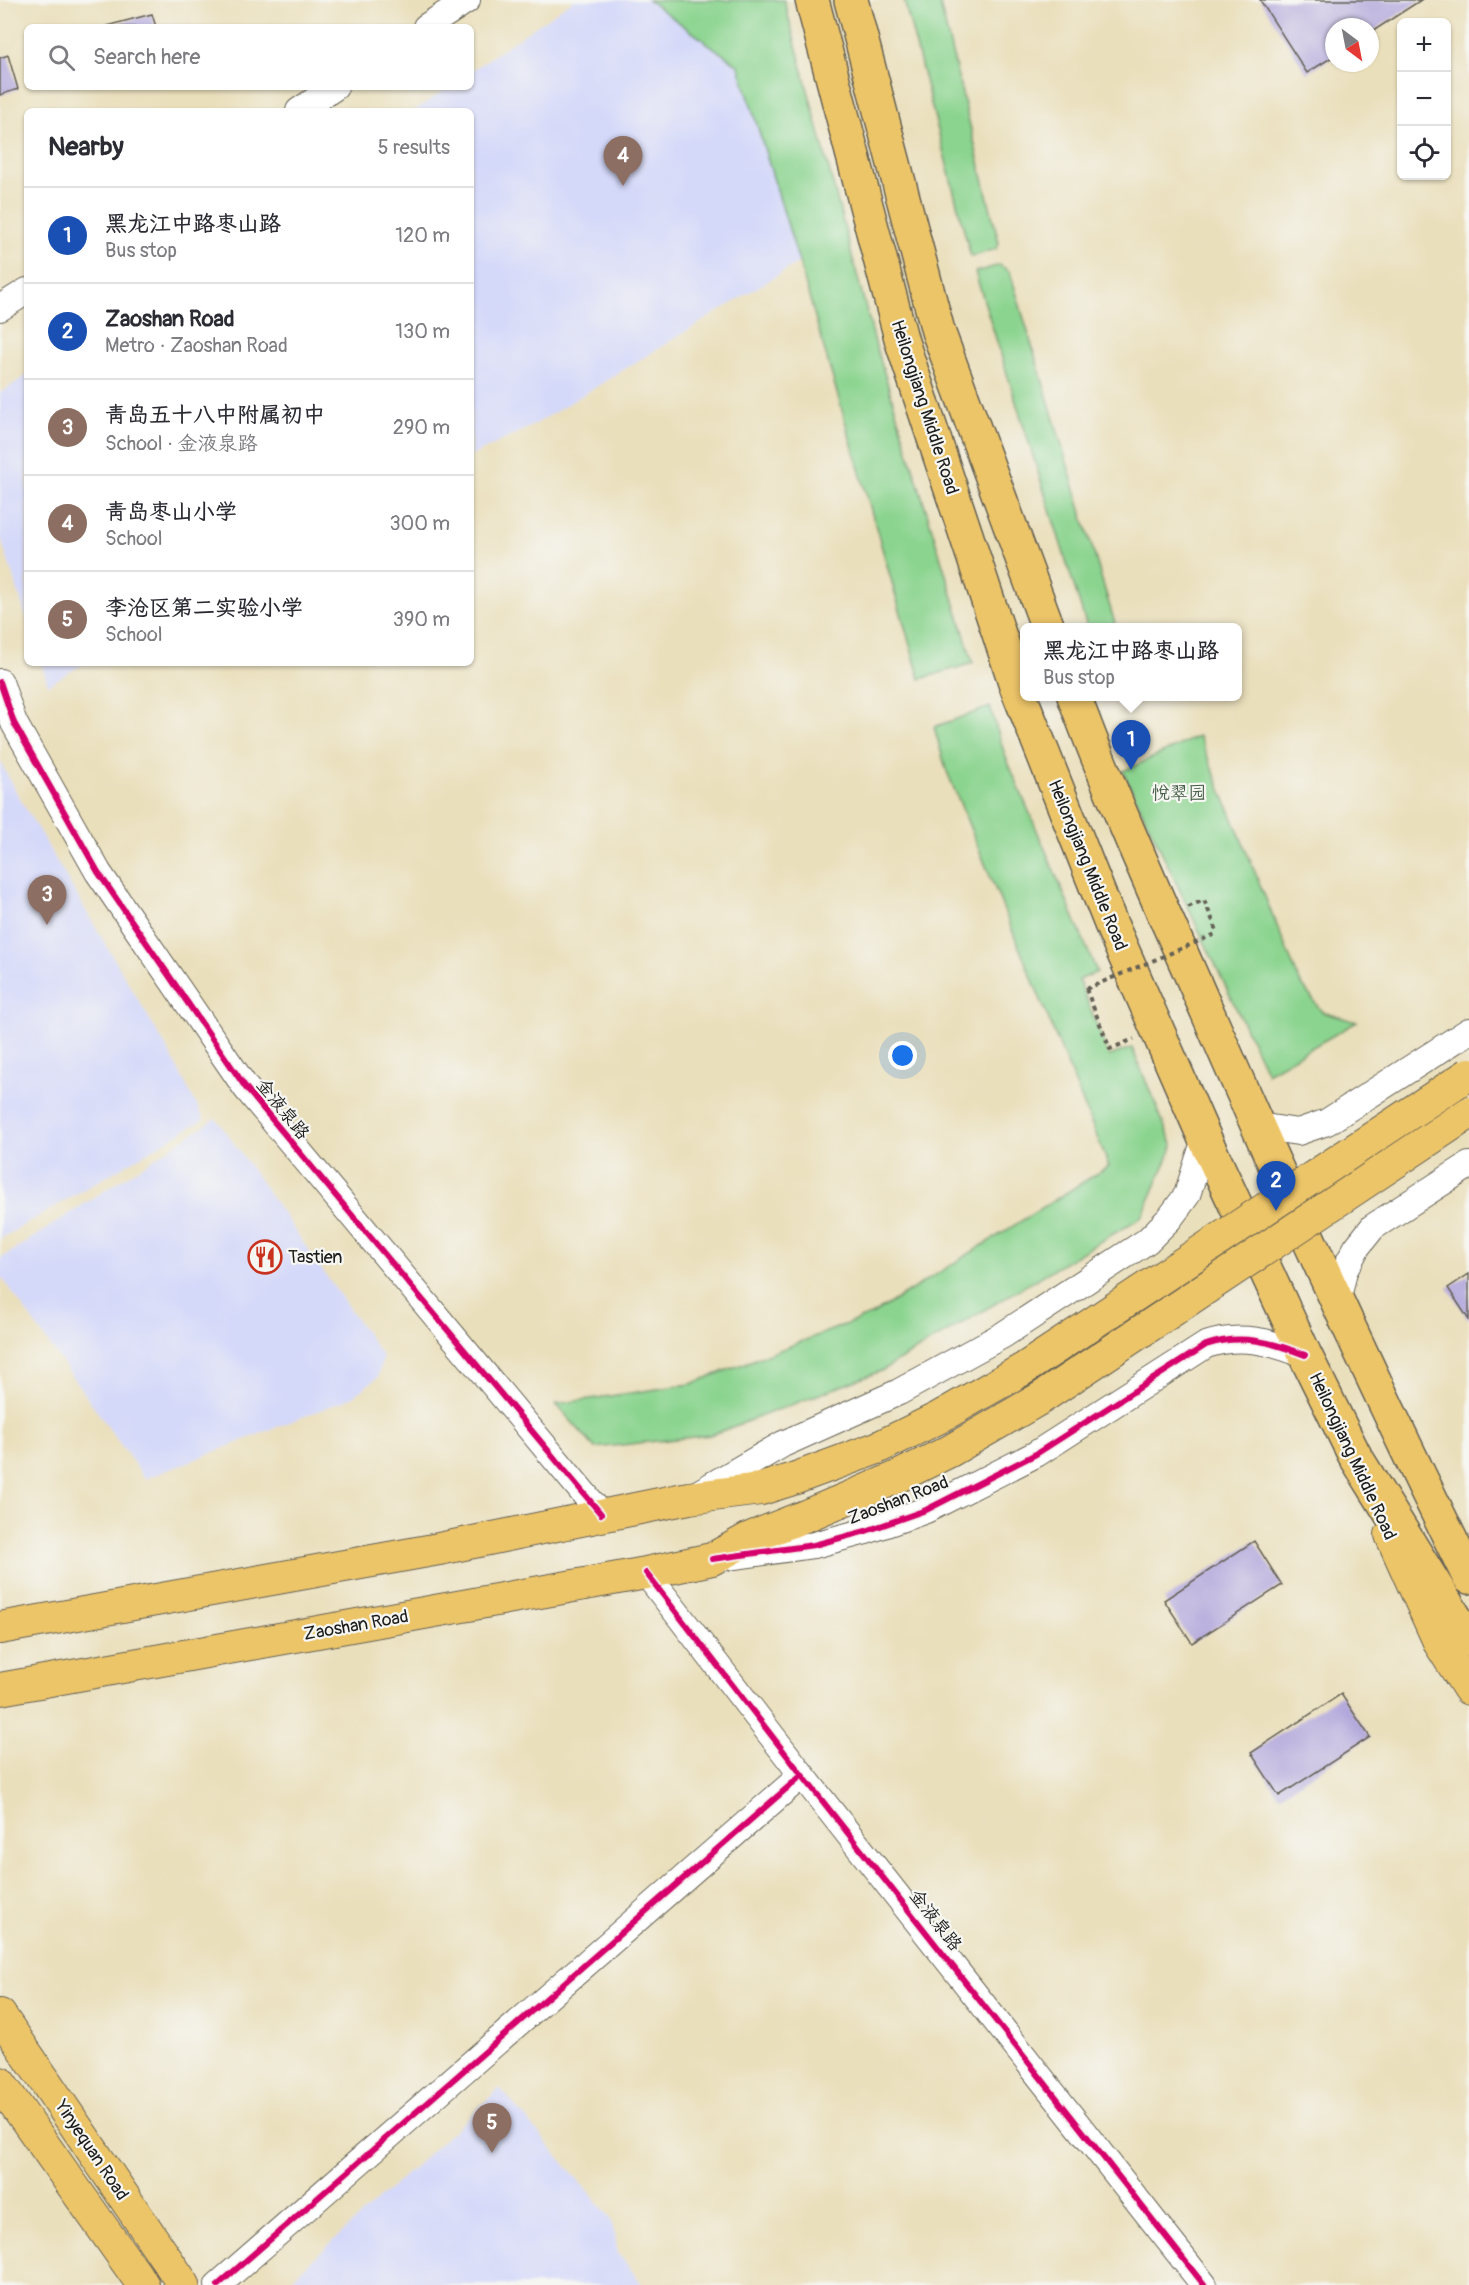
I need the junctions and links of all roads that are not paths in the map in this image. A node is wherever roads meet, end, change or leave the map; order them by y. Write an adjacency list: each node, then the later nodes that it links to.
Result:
1 (467, 0): 4 (street)
2 (812, 0): 11 (highway, Heilongjiang Middle Road)
3 (851, 0): 9 (highway, Heilongjiang Middle Road)
4 (431, 24)
5 (331, 90): 6 (street)
6 (304, 108)
7 (24, 293): 8 (street)
8 (0, 308)
9 (1047, 623)
10 (0, 682): 25 (street, 金液泉路)
11 (1020, 696)
12 (1022, 701): 18 (highway, Heilongjiang Middle Road)
13 (1076, 701): 17 (highway)
14 (1469, 1031): 17 (street)
15 (1469, 1074): 24 (main road, bridge)
16 (1469, 1113): 27 (main road, Zaoshan Road, bridge)
17 (1257, 1126): 20 (highway)
18 (1205, 1140): 21 (highway, Heilongjiang Middle Road); 24 (street)
19 (1469, 1165): 20 (street)
20 (1337, 1304): 22 (highway)
21 (1305, 1355): 23 (highway, Heilongjiang Middle Road); 27 (street, Zaoshan Road)
22 (1398, 1434): 26 (main road); 29 (highway)
23 (1354, 1454): 31 (highway); 33 (main road, Heilongjiang Middle Road)
24 (689, 1498): 25 (main road)
25 (601, 1514): 30 (main road)
26 (1469, 1542)
27 (712, 1559): 28 (main road, Zaoshan Road)
28 (646, 1573): 32 (main road, Zaoshan Road); 34 (street, 金液泉路)
29 (1469, 1577)
30 (0, 1628)
31 (1469, 1640)
32 (0, 1689)
33 (1469, 1689)
34 (802, 1775): 39 (street); 40 (street, 金液泉路)
35 (0, 2015): 38 (main road, Yinyequan Road)
36 (0, 2083): 37 (main road, Yinyequan Road)
37 (143, 2285)
38 (184, 2285)
39 (218, 2285)
40 (1204, 2285)

